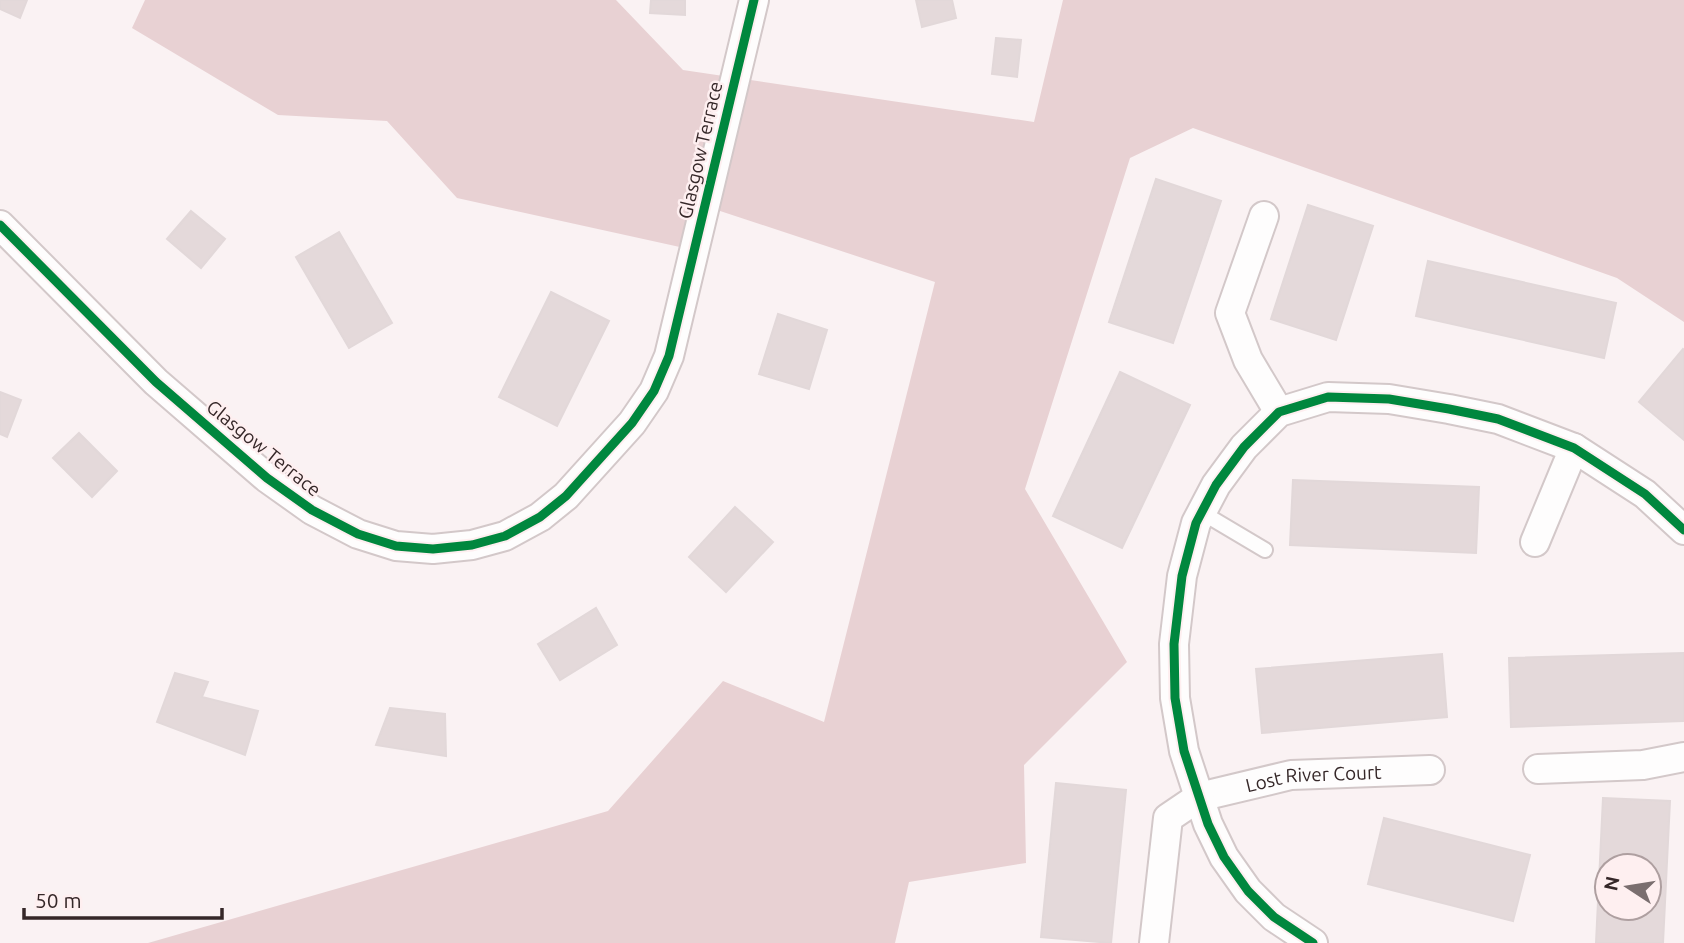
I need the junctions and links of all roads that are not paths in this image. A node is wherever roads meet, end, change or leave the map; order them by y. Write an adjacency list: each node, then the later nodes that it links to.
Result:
1 (754, 0): 3 (street, Glasgow Terrace)
2 (1264, 216): 4 (street)
3 (0, 225)
4 (1279, 412): 5 (street); 6 (street)
5 (1574, 448): 7 (street); 8 (street)
6 (1201, 512): 9 (lane); 13 (street)
7 (1684, 530)
8 (1535, 542)
9 (1265, 550)
10 (1684, 757): 11 (street)
11 (1538, 769)
12 (1430, 770): 13 (street, Lost River Court)
13 (1199, 797): 14 (street); 15 (street)
14 (1154, 943)
15 (1313, 943)

